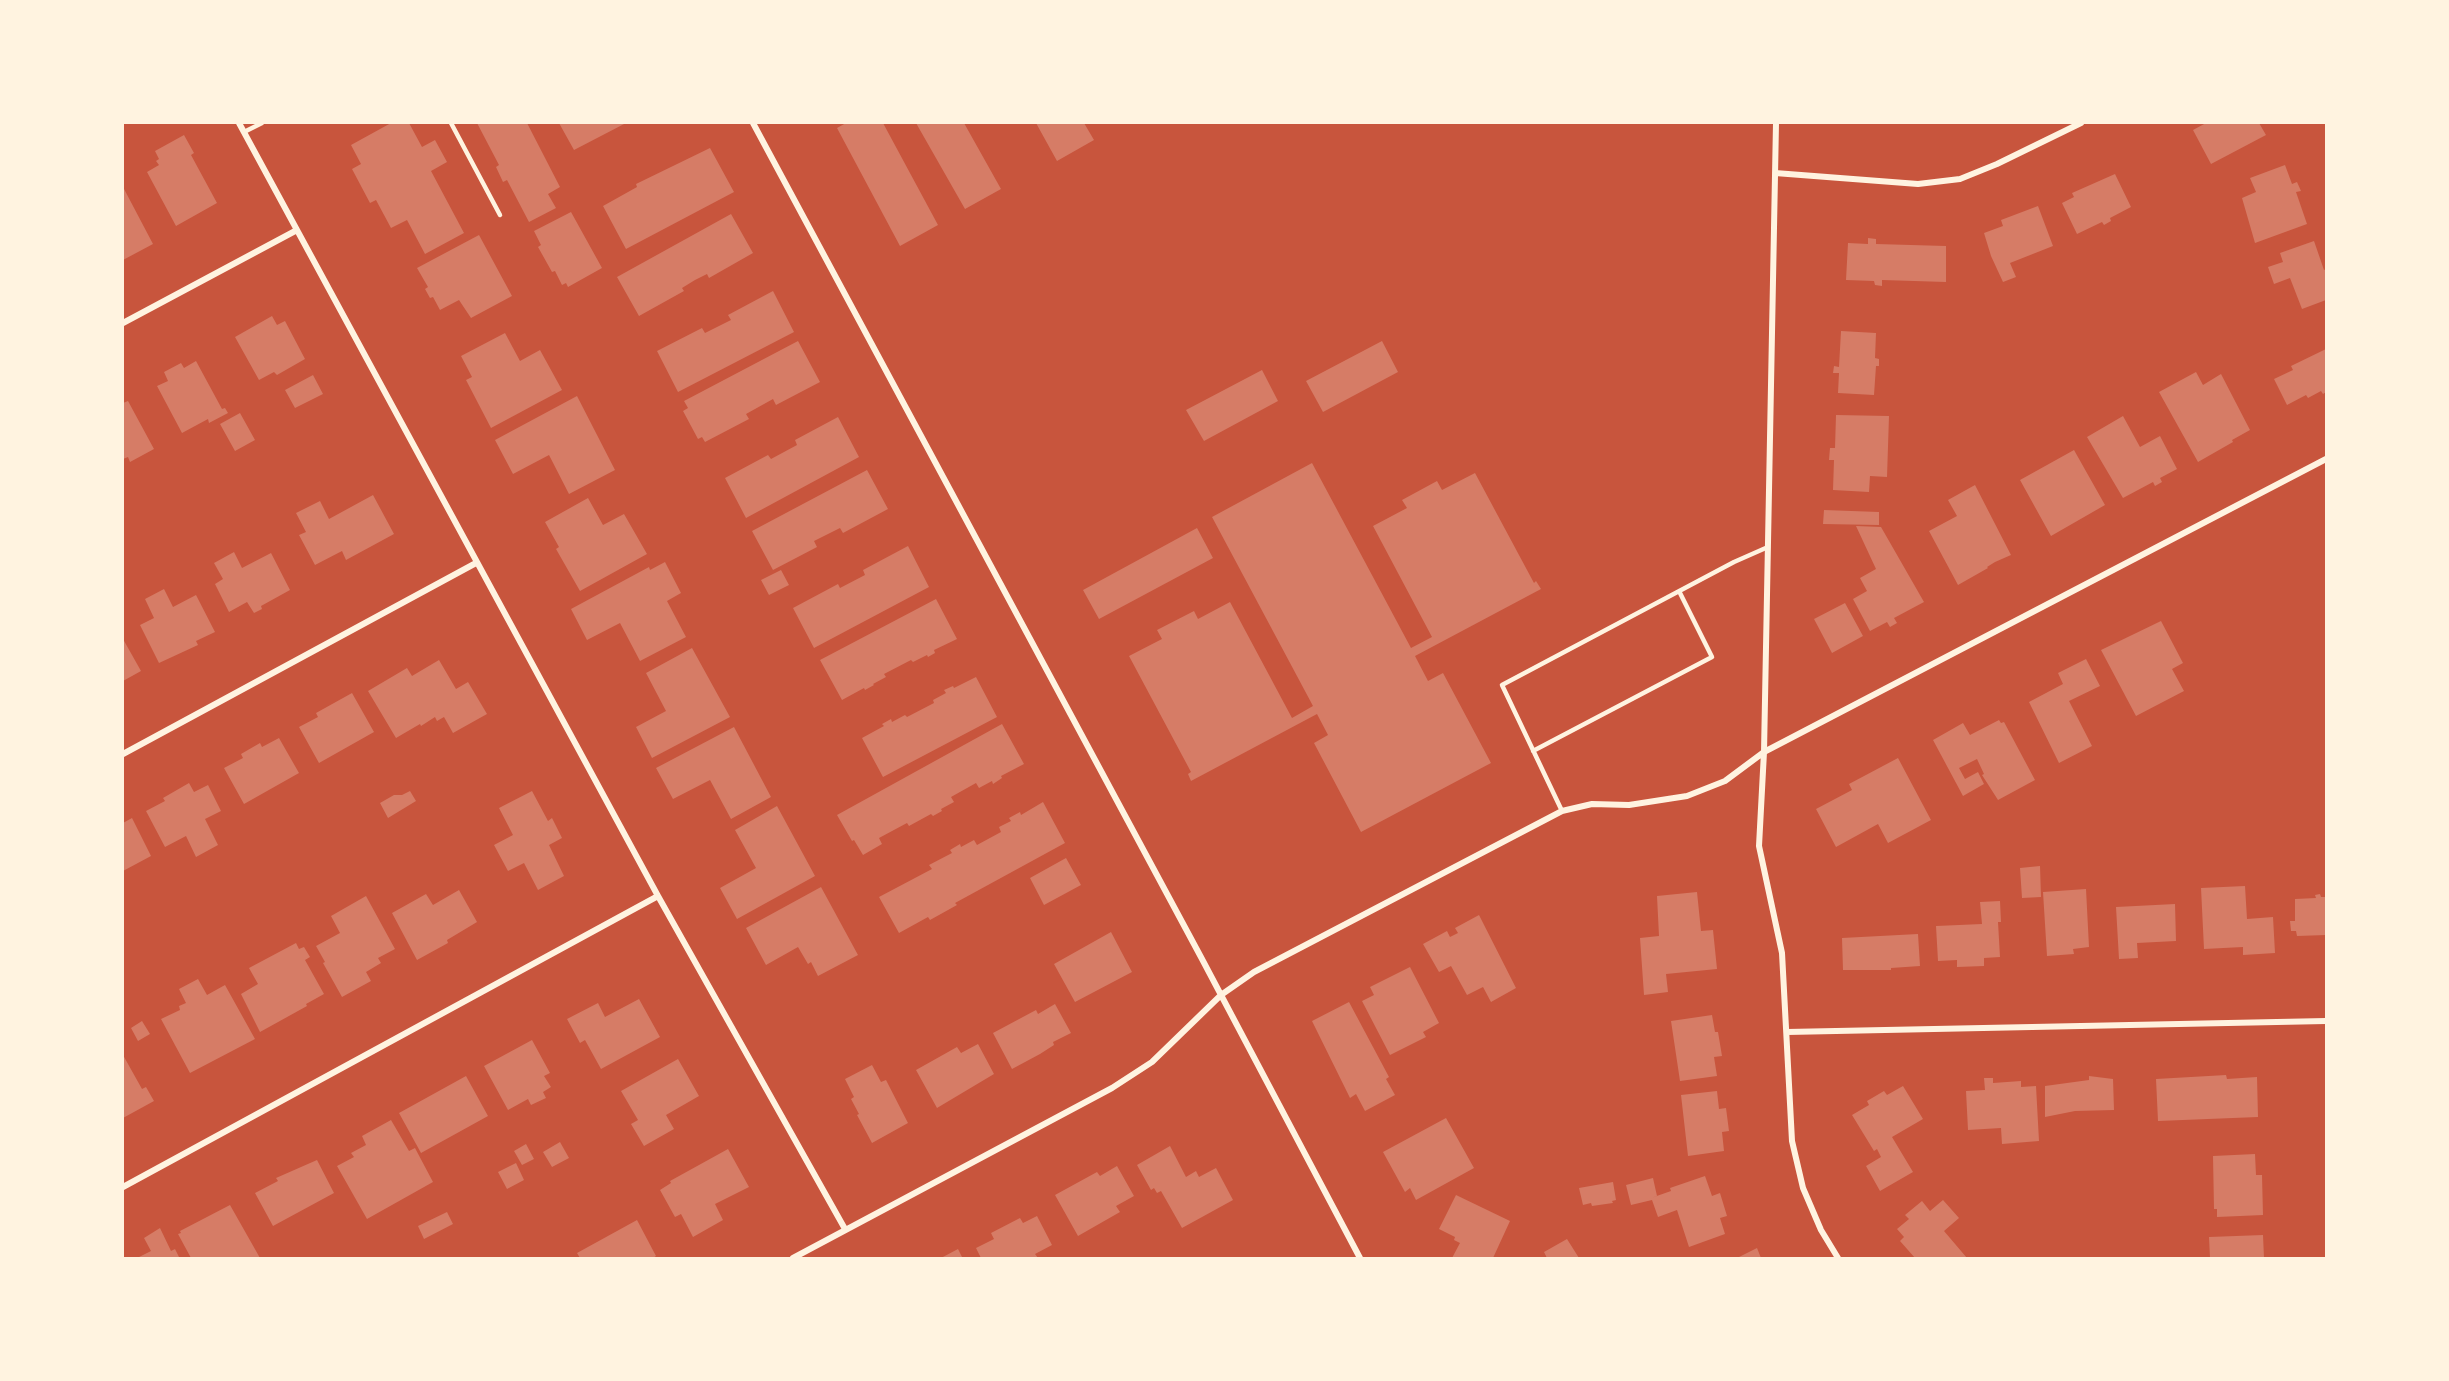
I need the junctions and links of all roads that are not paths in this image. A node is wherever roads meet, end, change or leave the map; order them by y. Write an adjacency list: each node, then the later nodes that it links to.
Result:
1 (239, 123): 7 (street)
2 (262, 123): 7 (lane)
3 (451, 123): 9 (lane)
4 (753, 123): 21 (street)
5 (1776, 123): 8 (street)
6 (2081, 123): 8 (street)
7 (244, 132): 10 (street)
8 (1775, 173): 13 (street)
9 (500, 215)
10 (297, 230): 11 (street); 14 (street)
11 (123, 323)
12 (2326, 459): 17 (street)
13 (1768, 547): 15 (lane); 17 (street)
14 (476, 563): 18 (street); 20 (street)
15 (1679, 591): 16 (lane); 16 (lane)
16 (1533, 751): 19 (lane)
17 (1764, 752): 19 (street); 23 (street)
18 (123, 754)
19 (1562, 811): 21 (street)
20 (658, 896): 24 (street); 25 (street)
21 (1221, 995): 25 (street); 27 (street)
22 (2326, 1021): 23 (street)
23 (1787, 1032): 28 (street)
24 (123, 1186)
25 (845, 1229): 26 (street)
26 (793, 1258)
27 (1360, 1258)
28 (1838, 1258)

